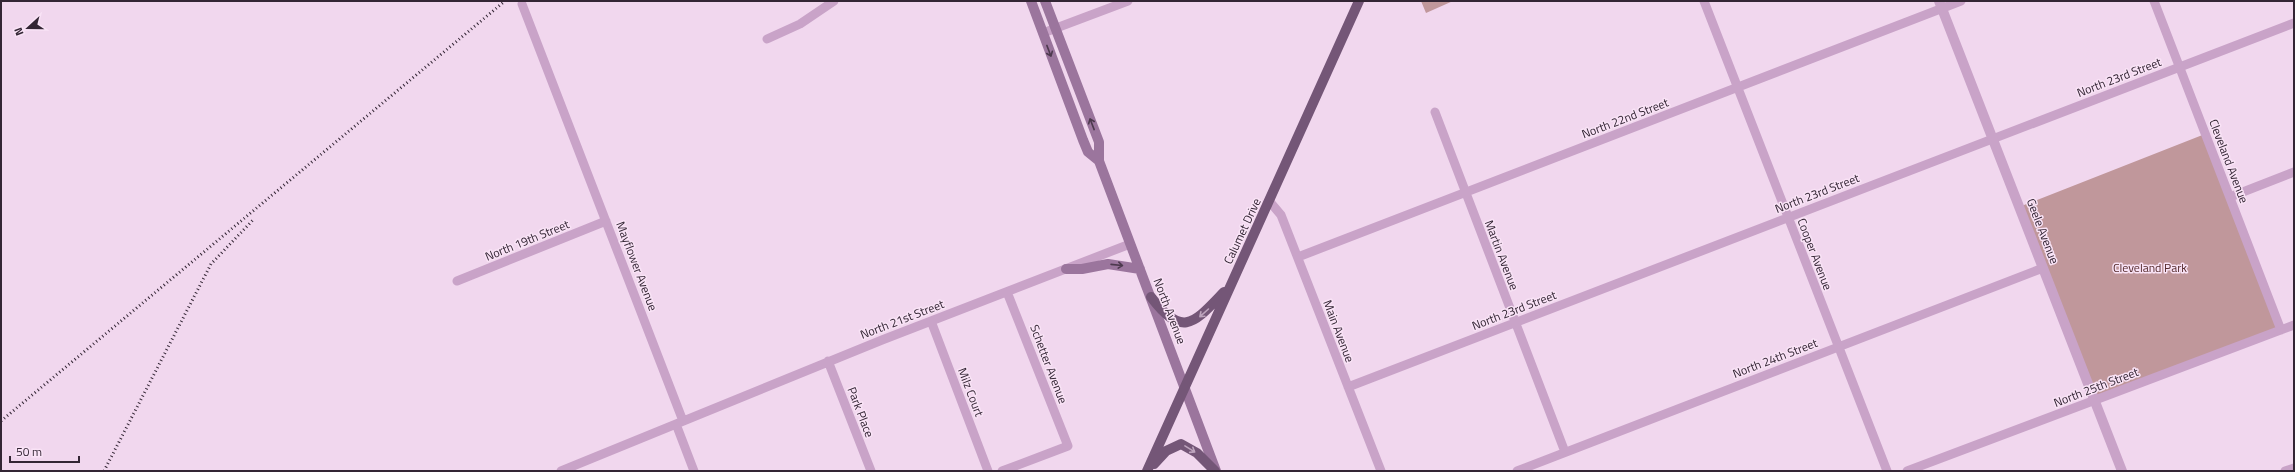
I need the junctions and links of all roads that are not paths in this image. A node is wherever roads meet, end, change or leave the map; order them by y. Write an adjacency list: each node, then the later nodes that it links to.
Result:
1 (834, 1): 14 (street)
2 (1031, 1): 13 (main road, North Avenue)
3 (1045, 1): 12 (main road, North Avenue)
4 (1128, 1): 12 (street)
5 (1359, 1): 23 (main road, Calumet Drive)
6 (1704, 1): 16 (street, Cooper Avenue)
7 (1961, 1): 10 (street, North 22nd Street)
8 (2154, 1): 15 (street, Cleveland Avenue)
9 (522, 4): 25 (street, Mayflower Avenue)
10 (1941, 5): 16 (street, North 22nd Street); 18 (street, Geele Avenue)
11 (2294, 23): 15 (street, North 23rd Street)
12 (1055, 28): 13 (street); 19 (main road, North Avenue, one-way to 12)
13 (1043, 33): 19 (main road, North Avenue, one-way to 19)
14 (767, 39)
15 (2179, 66): 18 (street, North 23rd Street); 22 (street, Cleveland Avenue)
16 (1737, 87): 21 (street, North 22nd Street); 24 (street, Cooper Avenue)
17 (1435, 112): 21 (street, Martin Avenue)
18 (1993, 138): 24 (street, North 23rd Street); 28 (street, Geele Avenue)
19 (1099, 161): 26 (main road, North Avenue)
20 (2294, 172): 22 (street)
21 (1466, 192): 27 (street, North 22nd Street); 36 (street, Martin Avenue)
22 (2230, 197): 38 (street, Cleveland Avenue)
23 (1270, 202): 27 (street, Main Avenue); 32 (main road, Calumet Drive)
24 (1788, 217): 36 (street, North 23rd Street); 39 (street, Cooper Avenue)
25 (606, 221): 31 (street, North 19th Street); 44 (street, Mayflower Avenue)
26 (1130, 244): 29 (street, North 21st Street); 30 (main road, North Avenue)
27 (1298, 257): 42 (street, Main Avenue)
28 (2043, 268): 39 (street, North 24th Street); 43 (street, Geele Avenue)
29 (1066, 269): 30 (main road, one-way to 30); 33 (street, North 21st Street)
30 (1140, 269): 34 (main road, North Avenue)
31 (457, 281)
32 (1231, 285): 34 (main road, one-way to 34); 41 (main road, Calumet Drive)
33 (1007, 292): 35 (street, North 21st Street); 51 (street, Schetter Avenue)
34 (1151, 297): 41 (main road, North Avenue)
35 (931, 320): 40 (street, North 21st Street); 50 (street, Milz Court)
36 (1515, 322): 42 (street, North 23rd Street); 45 (street, Martin Avenue)
37 (2294, 325): 38 (street, North 25th Street)
38 (2281, 330): 43 (street, North 25th Street)
39 (1838, 346): 45 (street, North 24th Street); 56 (street, Cooper Avenue)
40 (828, 362): 44 (street, North 21st Street); 49 (street, Park Place)
41 (1185, 385): 52 (main road, Calumet Drive); 53 (main road, North Avenue)
42 (1348, 387): 54 (street, Main Avenue)
43 (2094, 400): 57 (street, North 25th Street); 58 (street, Geele Avenue)
44 (680, 422): 47 (street, North 21st Street); 48 (street, Mayflower Avenue)
45 (1565, 452): 55 (street, North 24th Street)
46 (2294, 468): 59 (street)
47 (562, 471)
48 (694, 471)
49 (870, 471)
50 (988, 471)
51 (1002, 471)
52 (1148, 471): 53 (main road, one-way to 53)
53 (1216, 471)
54 (1381, 471)
55 (1517, 471)
56 (1887, 471)
57 (1907, 471)
58 (2122, 471)
59 (2285, 471)

